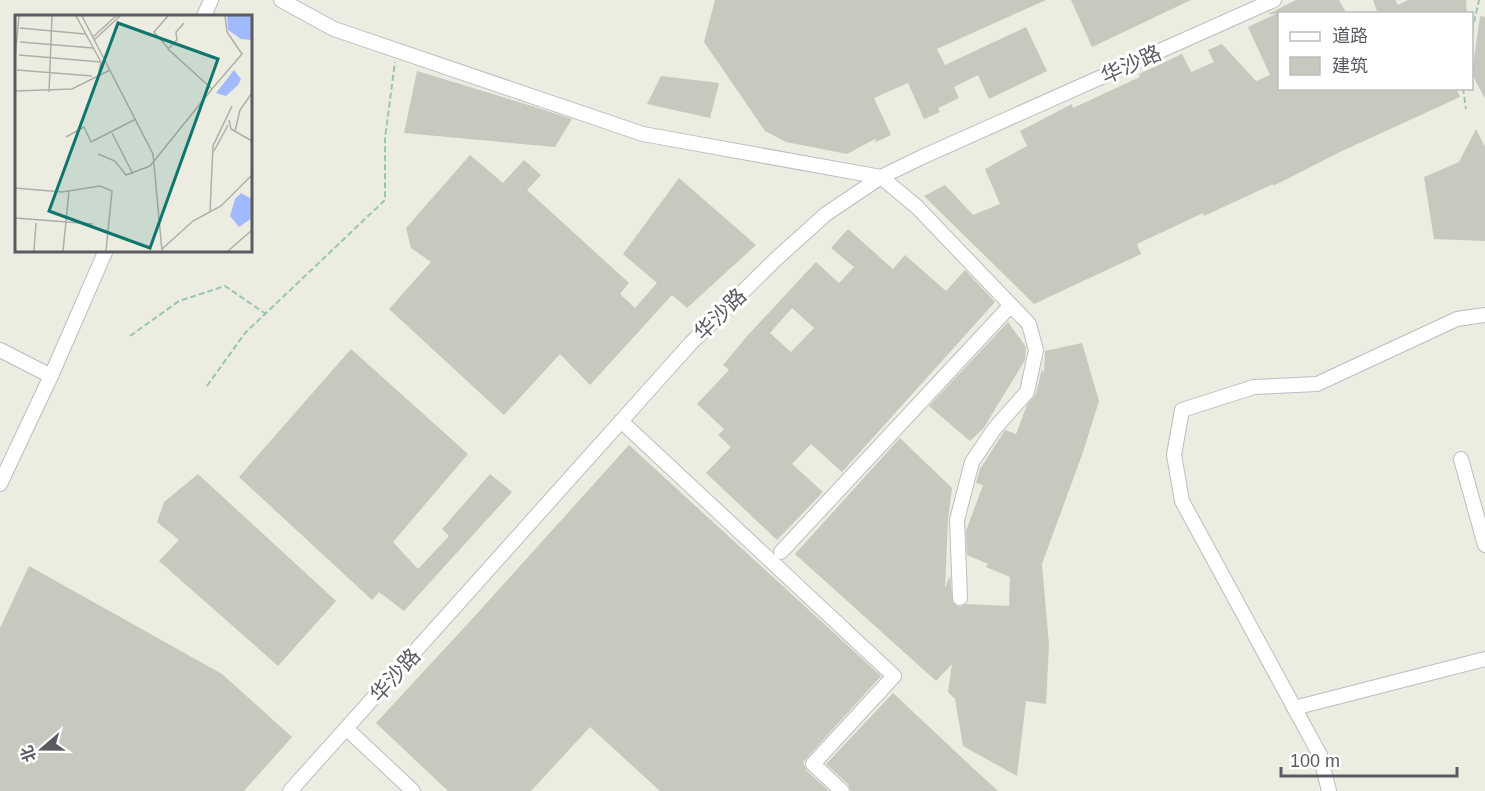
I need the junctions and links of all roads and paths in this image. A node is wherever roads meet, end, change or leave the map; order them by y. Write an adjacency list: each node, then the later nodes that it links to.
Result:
1 (211, 0): 5 (street)
2 (281, 0): 7 (street)
3 (1274, 0): 10 (street, 华沙路)
4 (1479, 0): 6 (path)
5 (204, 15)
6 (1473, 27)
7 (396, 50): 10 (street); 13 (path)
8 (1463, 90): 9 (path)
9 (1466, 109)
10 (881, 177): 12 (street); 19 (street, 华沙路)
11 (105, 252): 17 (street)
12 (1011, 305): 23 (street); 24 (street)
13 (266, 314): 15 (path); 18 (path)
14 (1485, 315): 26 (street)
15 (130, 336)
16 (0, 350): 17 (street)
17 (51, 376): 21 (street)
18 (207, 386)
19 (621, 421): 27 (street, 华沙路); 30 (street)
20 (1461, 459): 22 (street)
21 (0, 484)
22 (1485, 545)
23 (781, 552)
24 (960, 598)
25 (1485, 658): 26 (street)
26 (1294, 708): 31 (street)
27 (347, 729): 28 (street, 华沙路); 29 (street)
28 (290, 791)
29 (413, 791)
30 (842, 791)
31 (1329, 791)

